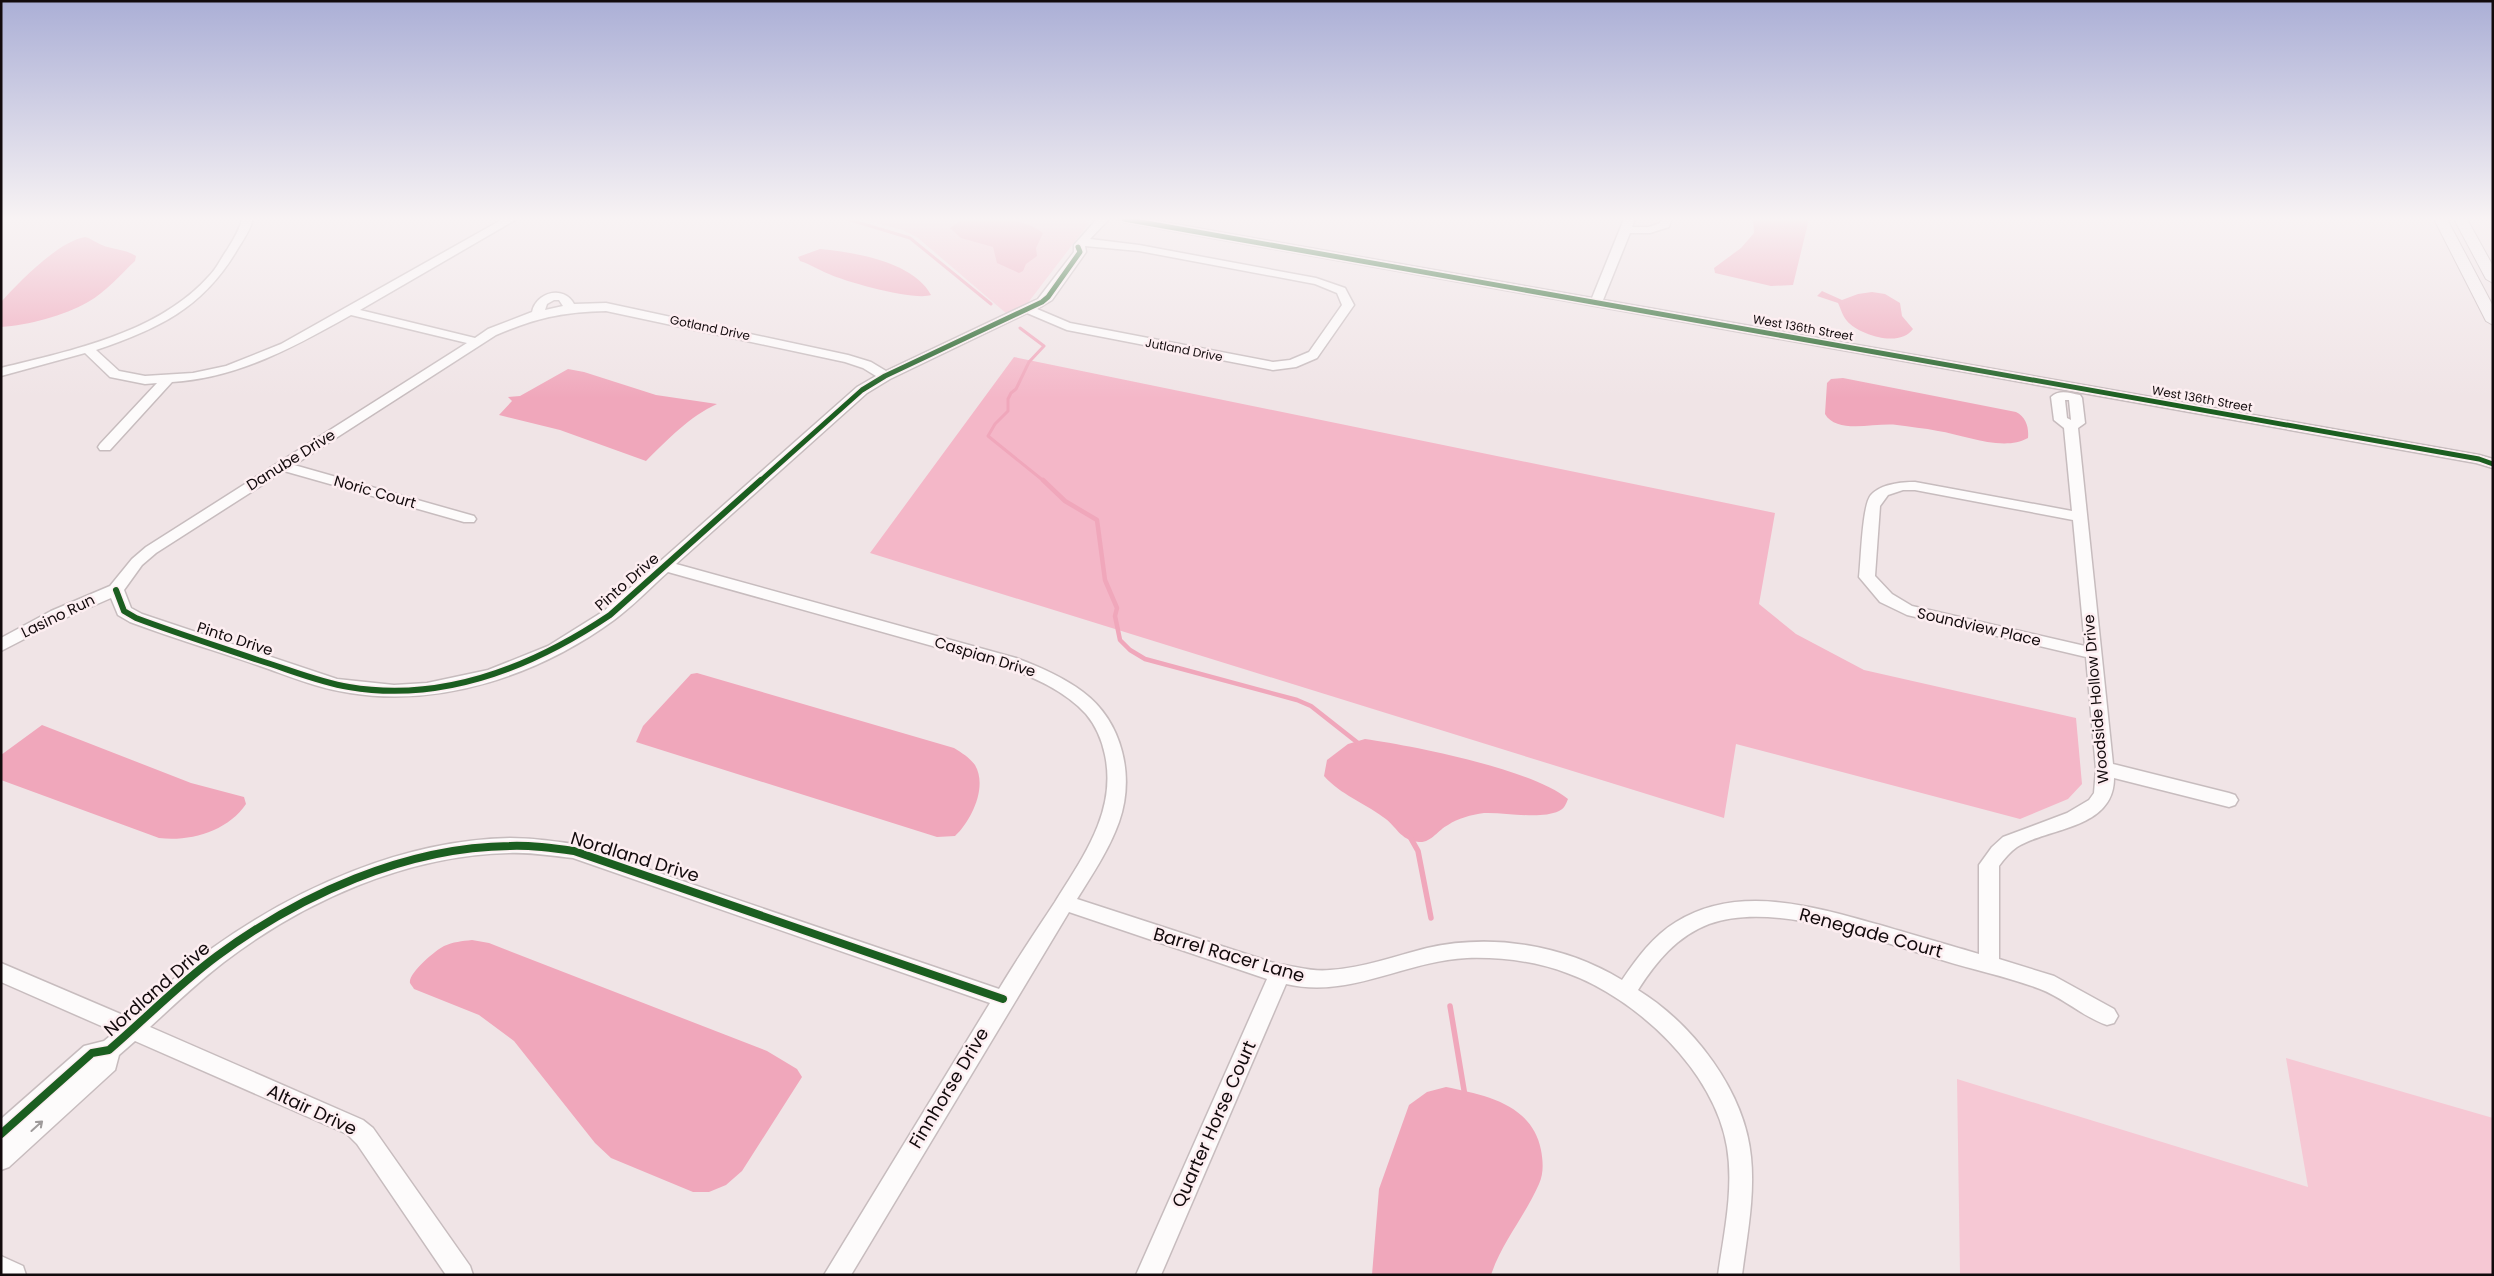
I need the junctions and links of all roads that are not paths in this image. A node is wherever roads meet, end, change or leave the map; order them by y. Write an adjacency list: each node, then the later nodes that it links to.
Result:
1 (212, 279): 13 (street)
2 (408, 279): 10 (street)
3 (1061, 279): 9 (street, Pinto Drive)
4 (1295, 279): 9 (street, Jutland Drive)
5 (1457, 279): 8 (street, West 136th Street)
6 (1606, 279): 8 (street)
7 (2471, 279): 11 (main road)
8 (1596, 303): 17 (street, West 136th Street)
9 (1030, 307): 15 (street, Pinto Drive)
10 (350, 311): 12 (street); 16 (street)
11 (2493, 321)
12 (477, 342): 15 (street, Gotland Drive); 21 (street, Danube Drive)
13 (87, 348): 14 (street); 16 (street)
14 (1, 372)
15 (885, 376): 24 (street, Pinto Drive)
16 (167, 380): 18 (street)
17 (2066, 391): 19 (street, West 136th Street); 22 (street, Woodside Hollow Drive)
18 (105, 447)
19 (2486, 458): 20 (street, West 136th Street)
20 (2493, 464)
21 (282, 466): 23 (street, Noric Court); 25 (street, Danube Drive)
22 (2079, 517): 27 (street, Woodside Hollow Drive); 27 (street, Soundview Place)
23 (469, 519)
24 (664, 566): 25 (street, Pinto Drive); 30 (street, Caspian Drive)
25 (116, 590): 26 (street, Lasino Run)
26 (1, 646)
27 (2092, 653): 28 (street, Woodside Hollow Drive)
28 (2105, 770): 29 (street); 31 (street, Woodside Hollow Drive)
29 (2229, 800)
30 (1065, 903): 33 (street, Barrel Racer Lane); 35 (street, Finnhorse Drive)
31 (1989, 966): 34 (street, Renegade Court); 36 (street, Renegade Court)
32 (1, 972): 37 (street)
33 (1280, 973): 34 (street, Barrel Racer Lane); 45 (street, Quarter Horse Court)
34 (1626, 992): 46 (street, Barrel Racer Lane)
35 (1003, 1000): 37 (street, Nordland Drive); 44 (street, Finnhorse Drive)
36 (2107, 1016)
37 (132, 1030): 38 (street, Nordland Drive); 43 (street, Altair Drive)
38 (109, 1050): 39 (street, Nordland Drive); 40 (street, Nordland Drive, one-way to 38)
39 (1, 1134)
40 (1, 1159)
41 (1, 1268): 42 (street)
42 (14, 1275)
43 (461, 1275)
44 (836, 1275)
45 (1148, 1275)
46 (1730, 1275)

